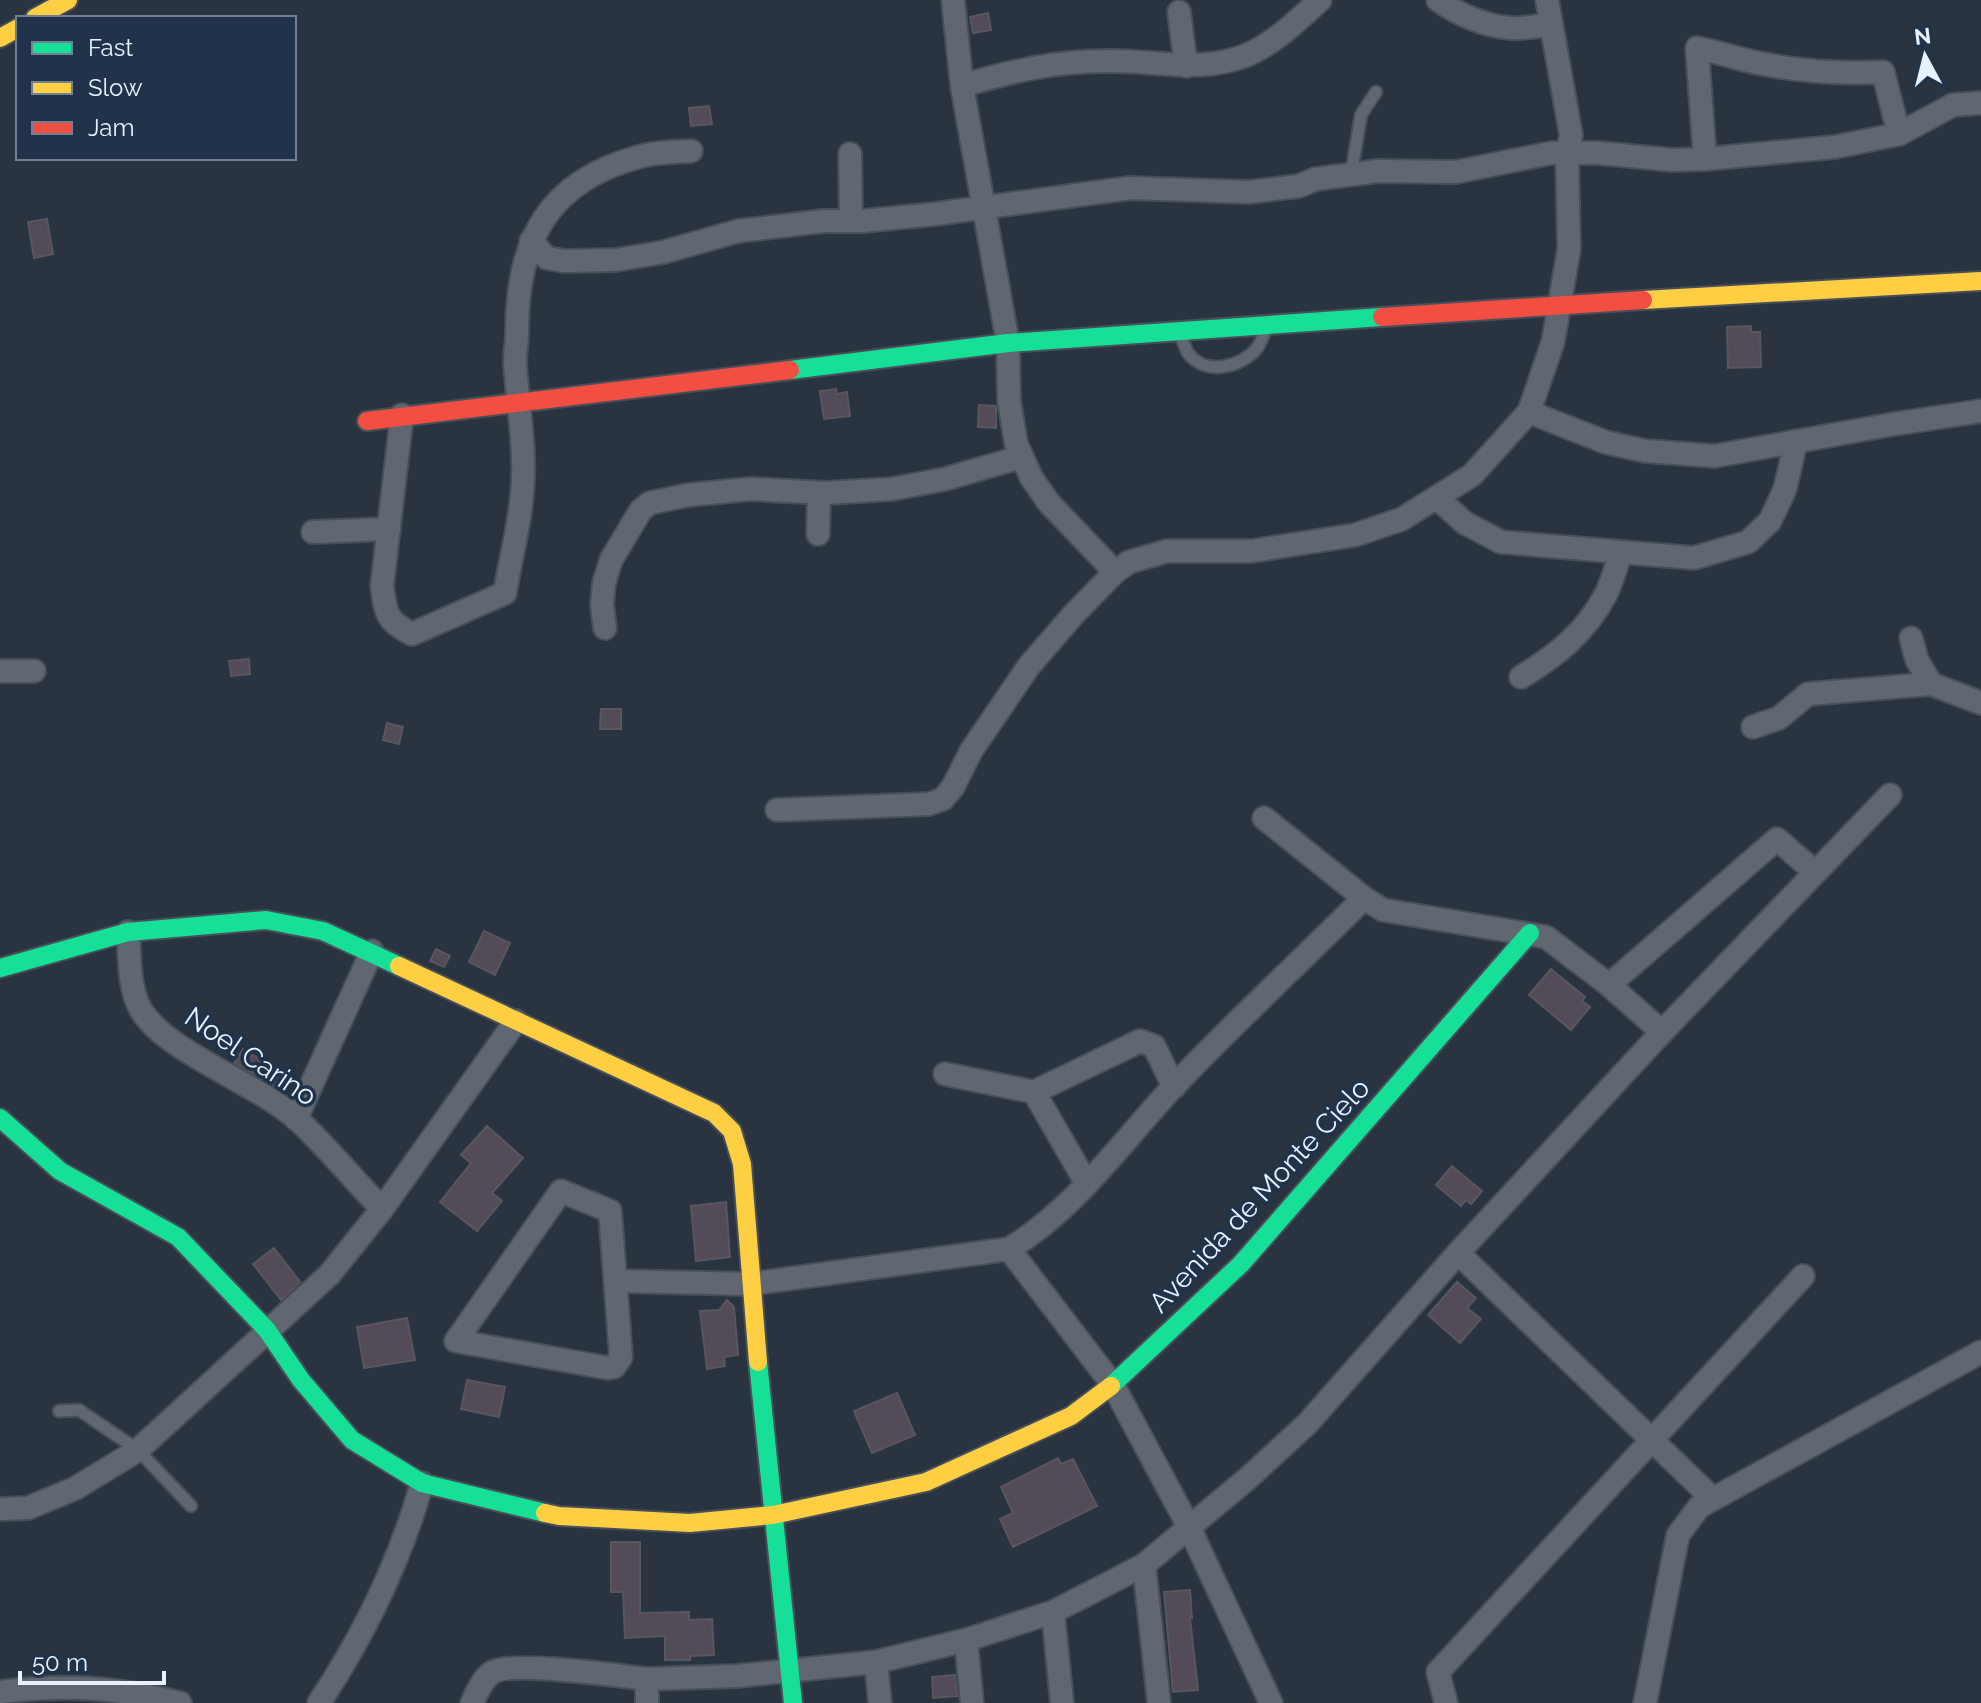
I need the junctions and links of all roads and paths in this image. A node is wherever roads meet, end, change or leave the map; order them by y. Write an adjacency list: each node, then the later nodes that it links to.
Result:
1 (68, 0): 7 (main road)
2 (953, 0): 10 (street)
3 (1320, 0): 9 (street)
4 (1438, 0): 8 (street)
5 (1547, 0): 8 (street)
6 (1179, 12): 9 (street)
7 (39, 16)
8 (1551, 24): 16 (street)
9 (1186, 66): 10 (street)
10 (962, 86): 19 (street)
11 (1376, 92): 18 (lane)
12 (1981, 103): 13 (street)
13 (1899, 134): 17 (street); 17 (street)
14 (691, 151): 21 (street)
15 (850, 154): 20 (street)
16 (1567, 154): 17 (street); 18 (street); 23 (street)
17 (1705, 159)
18 (1351, 175): 19 (street)
19 (985, 207): 20 (street); 26 (street)
20 (851, 219): 21 (street)
21 (531, 241): 27 (street)
22 (1981, 281): 23 (main road)
23 (1561, 305): 24 (main road); 29 (street)
24 (1269, 324): 25 (main road); 25 (lane)
25 (1179, 330): 26 (main road)
26 (1008, 343): 27 (main road); 33 (street)
27 (520, 401): 30 (main road); 36 (street)
28 (1981, 411): 32 (street)
29 (1529, 412): 32 (street); 35 (street)
30 (402, 415): 31 (main road); 36 (street)
31 (367, 421)
32 (1796, 441): 39 (street)
33 (1021, 457): 34 (street); 40 (street)
34 (819, 493): 38 (street); 41 (street)
35 (1438, 499): 39 (street); 40 (street)
36 (389, 529): 37 (street)
37 (313, 532)
38 (818, 534)
39 (1621, 553): 45 (street)
40 (1115, 572): 50 (street)
41 (605, 628)
42 (1911, 638): 46 (street)
43 (0, 671): 44 (street)
44 (34, 671)
45 (1521, 677)
46 (1931, 684): 47 (street); 48 (street)
47 (1981, 703)
48 (1753, 727)
49 (1890, 795): 52 (street)
50 (777, 810)
51 (1264, 818): 53 (street)
52 (1815, 872): 58 (street); 60 (street)
53 (1364, 898): 55 (street); 62 (street)
54 (128, 932): 56 (main road); 57 (main road); 65 (street, Noel Carino)
55 (1530, 933): 58 (street); 75 (main road, Avenida de Monte Cielo)
56 (372, 951): 59 (main road); 65 (street)
57 (0, 968)
58 (1609, 985): 60 (street)
59 (516, 1021): 67 (street); 72 (main road)
60 (1662, 1032): 69 (street)
61 (945, 1074): 63 (street)
62 (1174, 1087): 63 (street); 66 (street)
63 (1034, 1092): 66 (street)
64 (0, 1118): 73 (main road, Avenida de Monte Cielo)
65 (296, 1119): 67 (street, Noel Carino)
66 (1087, 1184): 68 (street)
67 (382, 1209): 73 (street)
68 (1009, 1249): 72 (street); 75 (street)
69 (1458, 1253): 77 (street); 84 (street)
70 (1803, 1276): 77 (street)
71 (617, 1281): 71 (street); 72 (street)
72 (750, 1284): 83 (main road)
73 (267, 1330): 78 (street); 79 (main road, Avenida de Monte Cielo)
74 (1981, 1352): 80 (street)
75 (1113, 1385): 83 (main road, Avenida de Monte Cielo); 84 (street)
76 (59, 1411): 78 (lane)
77 (1652, 1440): 80 (street); 102 (street)
78 (138, 1450): 81 (lane); 82 (street)
79 (422, 1483): 83 (main road, Avenida de Monte Cielo); 93 (street)
80 (1713, 1499): 103 (street)
81 (191, 1506)
82 (0, 1509)
83 (773, 1515): 89 (main road)
84 (1189, 1527): 85 (street); 101 (street)
85 (1144, 1565): 86 (street); 100 (street)
86 (1053, 1612): 87 (street); 99 (street)
87 (966, 1640): 88 (street); 98 (street)
88 (876, 1662): 89 (street); 97 (street)
89 (791, 1670): 90 (street); 96 (main road)
90 (647, 1679): 94 (street); 95 (street)
91 (0, 1692): 92 (street)
92 (180, 1703)
93 (319, 1703)
94 (472, 1703)
95 (647, 1703)
96 (793, 1703)
97 (880, 1703)
98 (972, 1703)
99 (1062, 1703)
100 (1159, 1703)
101 (1271, 1703)
102 (1446, 1703)
103 (1645, 1703)

